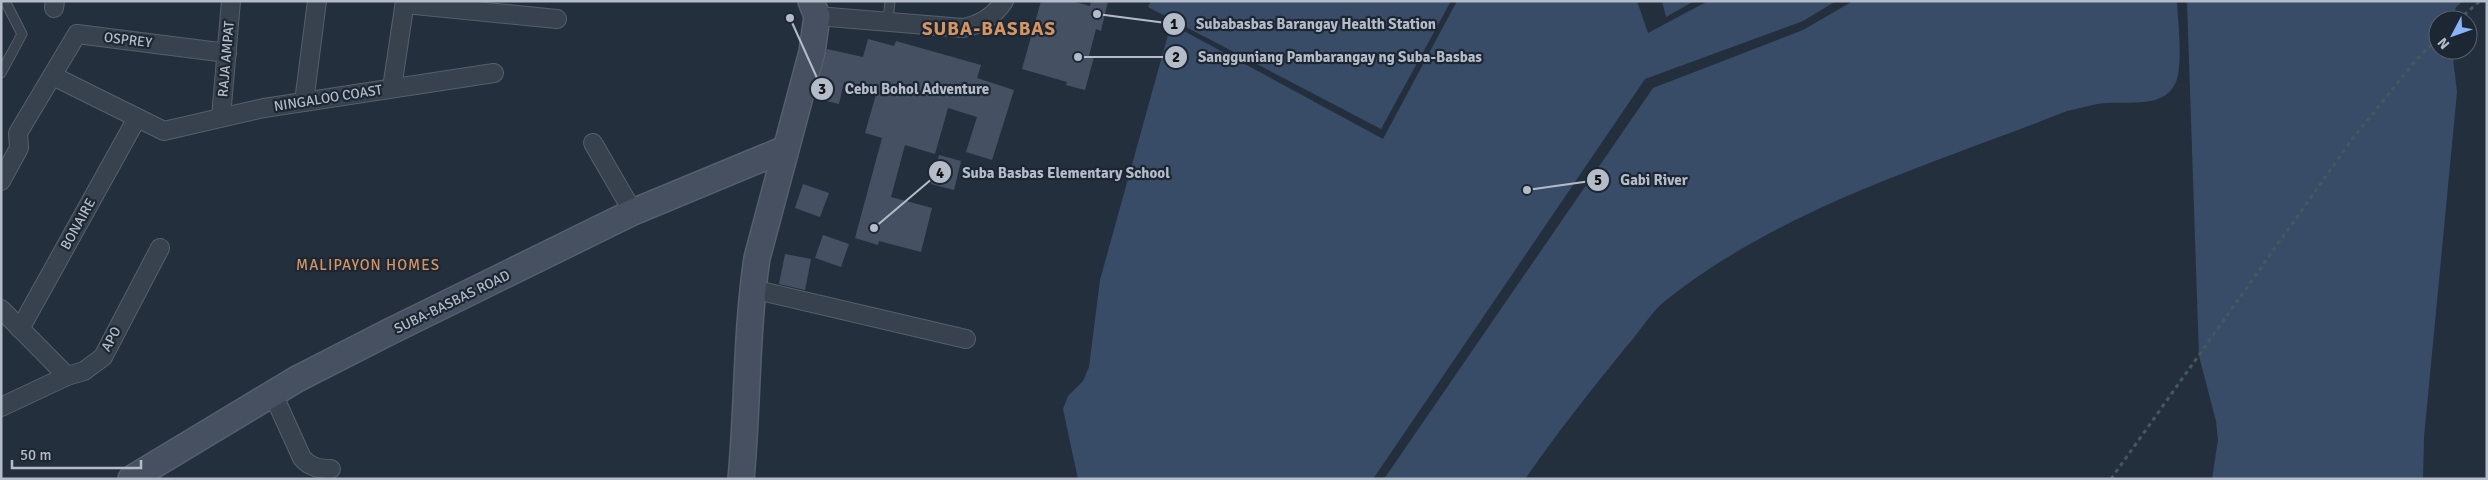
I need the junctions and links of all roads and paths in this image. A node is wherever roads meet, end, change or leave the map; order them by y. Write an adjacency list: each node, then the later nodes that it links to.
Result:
1 (5, 1): 14 (lane)
2 (231, 1): 13 (street, RAJA AMPAT)
3 (317, 1): 18 (street)
4 (890, 1): 11 (lane)
5 (1004, 1): 11 (street)
6 (2480, 1): 9 (path)
7 (405, 3): 10 (street); 17 (street)
8 (814, 8): 11 (street); 23 (street)
9 (2470, 10)
10 (558, 19)
11 (888, 20)
12 (2428, 48): 37 (path)
13 (227, 52): 16 (street, OSPREY); 19 (street, RAJA AMPAT)
14 (1, 73)
15 (494, 73): 17 (street, NINGALOO COAST)
16 (53, 76): 20 (street); 21 (street)
17 (392, 88): 18 (street, NINGALOO COAST)
18 (304, 102): 19 (street, NINGALOO COAST)
19 (221, 117): 20 (street, NINGALOO COAST)
20 (137, 118): 29 (street, BONAIRE)
21 (10, 136): 24 (street)
22 (593, 143): 25 (street)
23 (785, 149): 25 (street, SUBA-BASBAS ROAD); 27 (street)
24 (1, 181)
25 (633, 212): 32 (street, SUBA-BASBAS ROAD)
26 (160, 248): 31 (street, APO)
27 (752, 290): 30 (street); 36 (street)
28 (1, 309): 29 (street)
29 (20, 329): 31 (street)
30 (966, 339)
31 (67, 376): 33 (street, APO)
32 (273, 394): 34 (street); 35 (street, SUBA-BASBAS ROAD)
33 (1, 408)
34 (331, 469)
35 (131, 479)
36 (742, 479)
37 (2111, 479)

